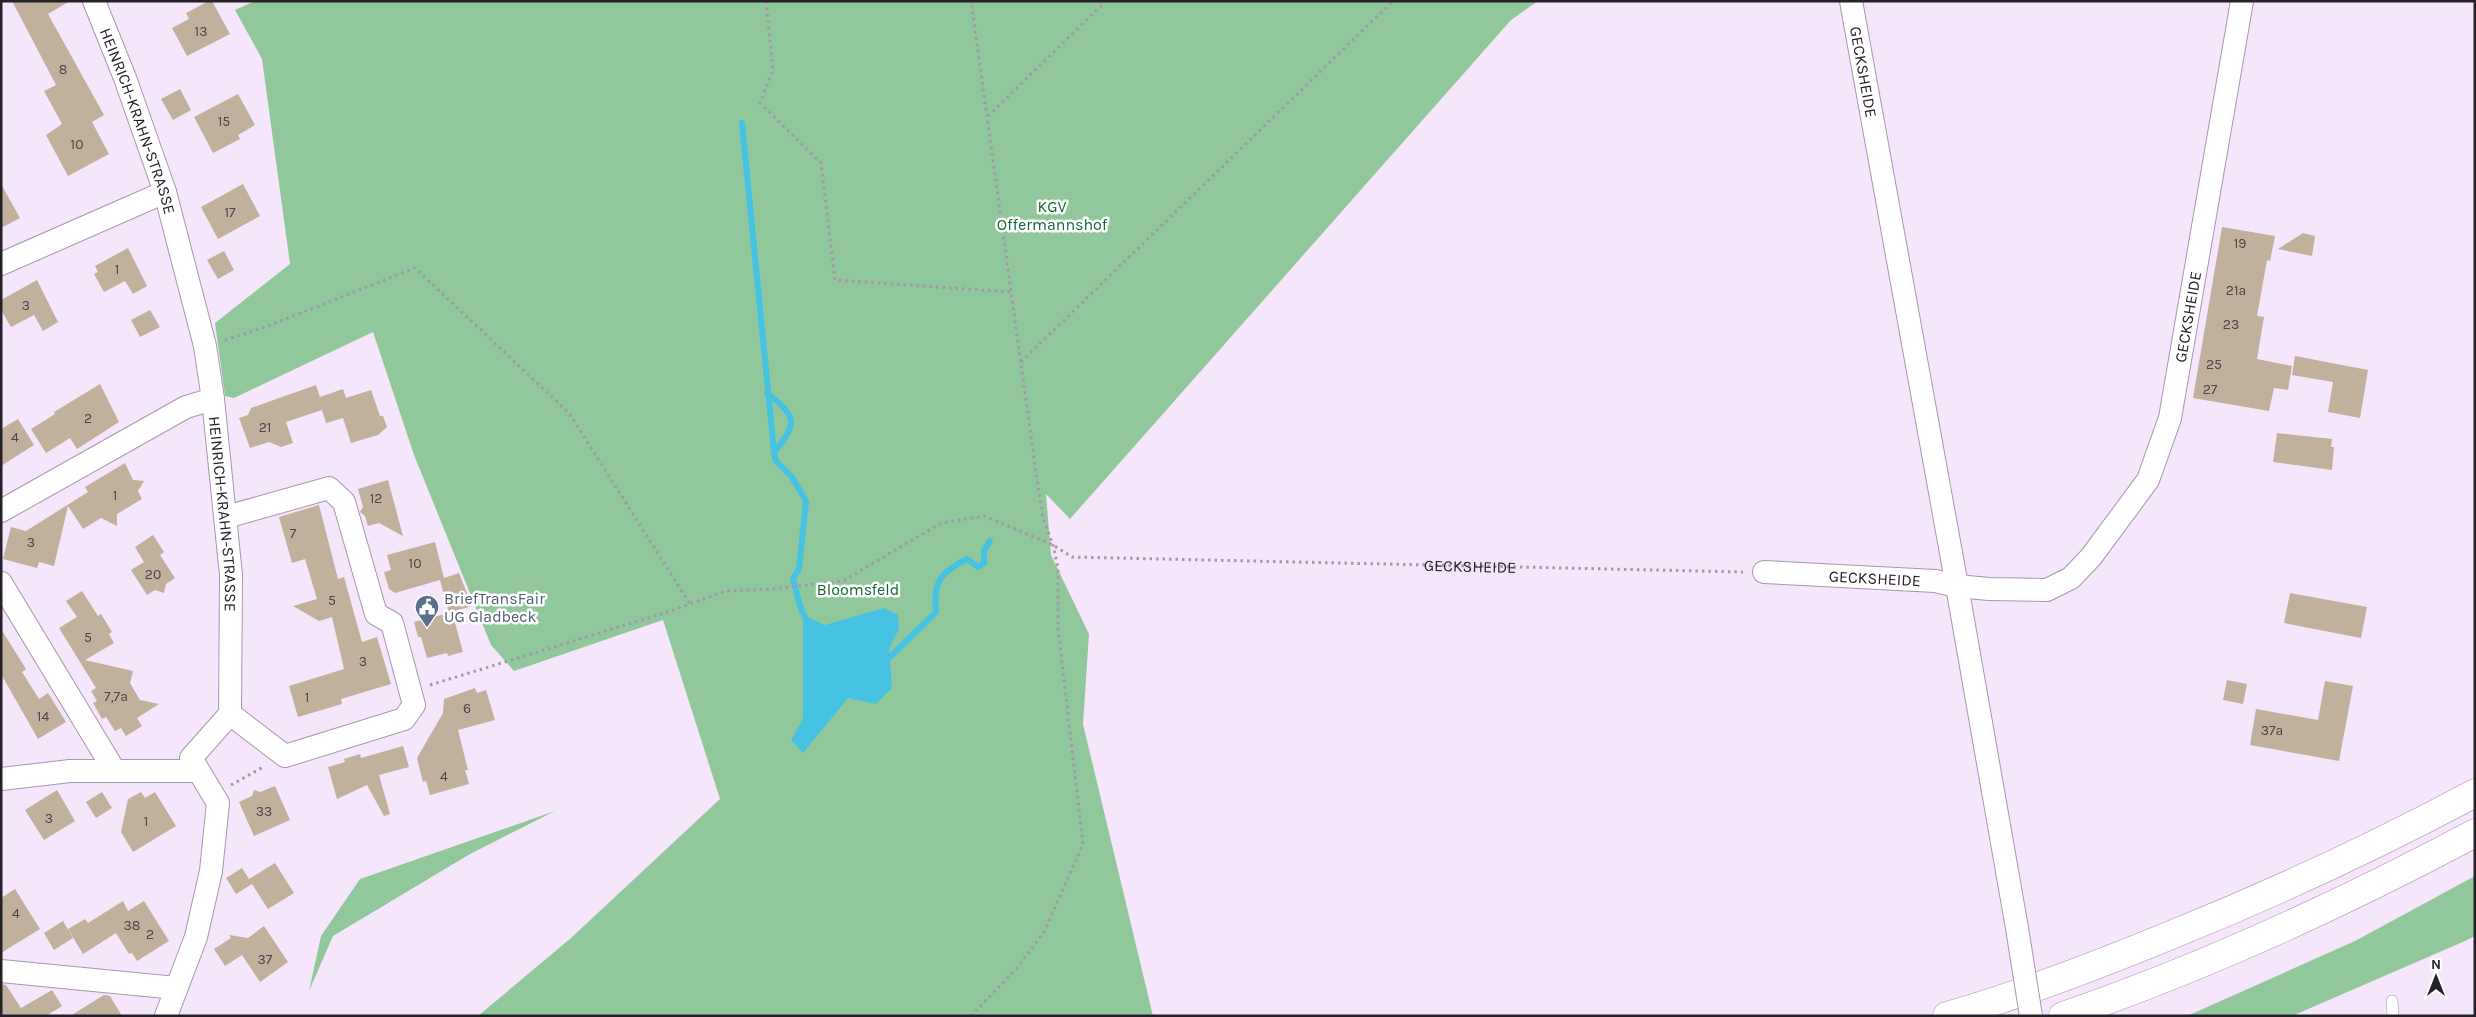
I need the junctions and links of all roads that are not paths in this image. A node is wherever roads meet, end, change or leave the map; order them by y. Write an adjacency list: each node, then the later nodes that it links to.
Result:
1 (94, 1): 4 (street, HEINRICH-KRAHN-STRASSE)
2 (1850, 1): 11 (street, GECKSHEIDE)
3 (2242, 1): 11 (street, GECKSHEIDE)
4 (165, 192): 5 (street); 6 (street, HEINRICH-KRAHN-STRASSE)
5 (1, 264)
6 (213, 399): 7 (street); 8 (street, HEINRICH-KRAHN-STRASSE)
7 (1, 511)
8 (226, 517): 12 (street, HEINRICH-KRAHN-STRASSE); 12 (street)
9 (1764, 572): 11 (street, GECKSHEIDE)
10 (1, 583): 13 (street)
11 (1957, 586): 23 (street, GECKSHEIDE, bridge)
12 (230, 714): 14 (street)
13 (114, 770): 14 (street); 15 (street)
14 (198, 771): 19 (street)
15 (1, 779)
16 (2475, 793): 22 (highway)
17 (2475, 833): 24 (highway)
18 (1, 971): 19 (street)
19 (176, 988): 21 (street)
20 (2392, 1001): 25 (lane)
21 (166, 1016)
22 (1947, 1016)
23 (2031, 1016)
24 (2063, 1016)
25 (2393, 1016)

